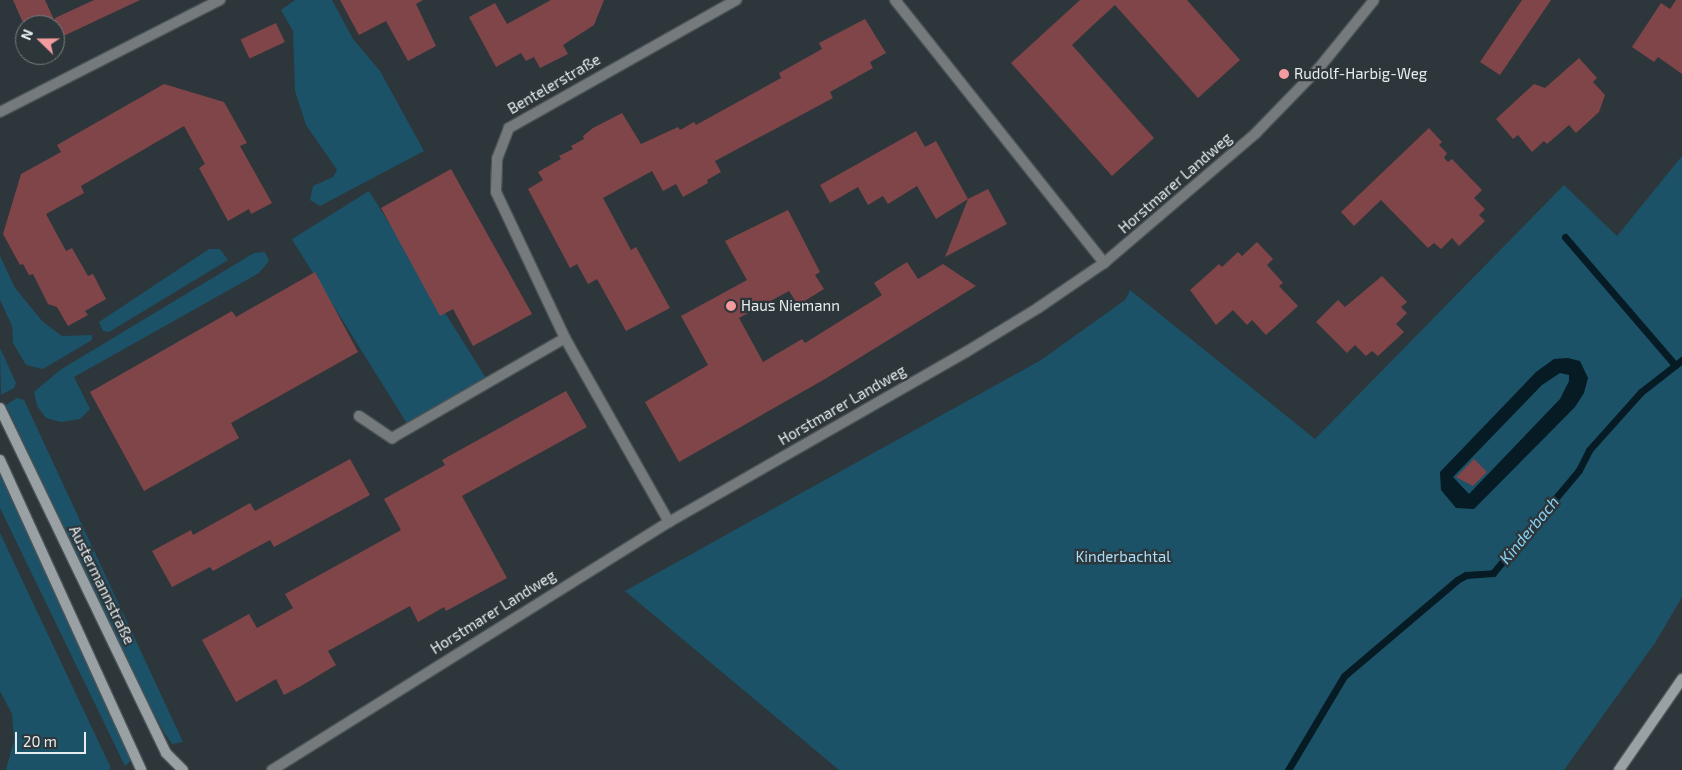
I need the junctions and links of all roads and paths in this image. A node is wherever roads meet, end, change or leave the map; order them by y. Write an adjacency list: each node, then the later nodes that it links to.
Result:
1 (220, 0): 5 (street)
2 (736, 0): 7 (street, Bentelerstraße)
3 (895, 0): 6 (street)
4 (1374, 0): 6 (street, Horstmarer Landweg)
5 (0, 112)
6 (1104, 263): 11 (street, Horstmarer Landweg)
7 (564, 338): 9 (street); 11 (street, Bentelerstraße)
8 (0, 408): 14 (main road, Austermannstraße)
9 (359, 416)
10 (0, 460): 13 (main road)
11 (669, 522): 15 (street, Horstmarer Landweg)
12 (1682, 679): 16 (main road)
13 (141, 770)
14 (183, 770)
15 (272, 770)
16 (1619, 770)

